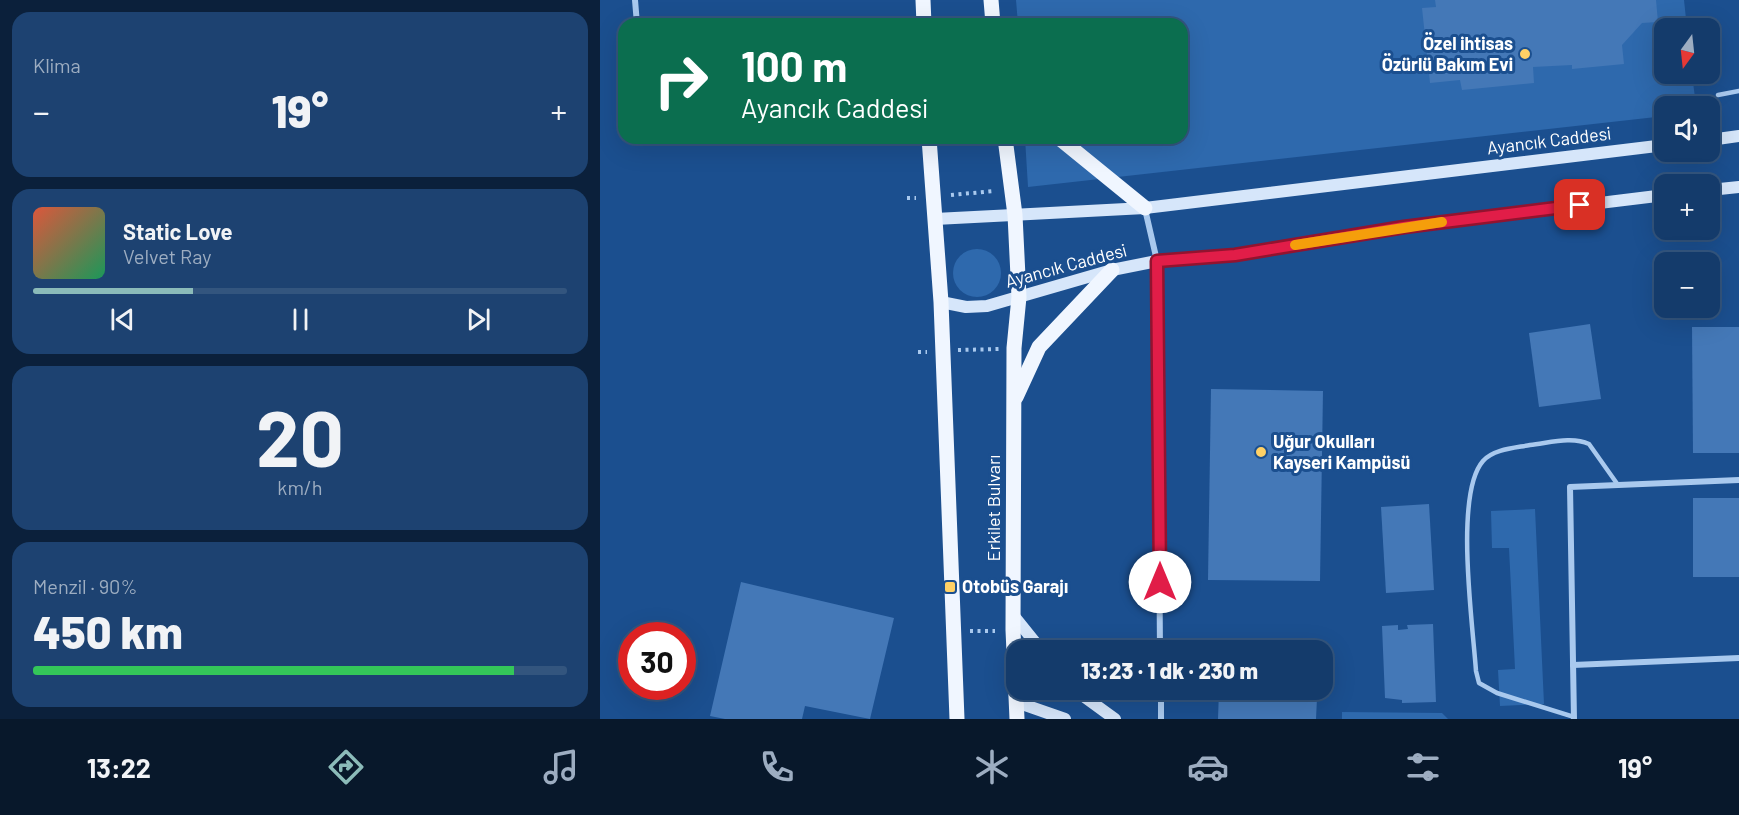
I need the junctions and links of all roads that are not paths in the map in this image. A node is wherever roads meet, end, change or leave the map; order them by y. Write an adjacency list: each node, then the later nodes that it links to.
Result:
1 (635, 0): 4 (street)
2 (923, 0): 5 (main road)
3 (991, 0): 6 (main road)
4 (637, 18)
5 (924, 18)
6 (992, 18)
7 (1739, 91): 8 (lane)
8 (1718, 95)
9 (1739, 136): 10 (street)
10 (1720, 139)
11 (929, 144): 20 (main road)
12 (1006, 144): 19 (main road)
13 (1066, 144): 18 (main road)
14 (1654, 146): 18 (street, Ayancık Caddesi)
15 (1739, 187): 16 (street)
16 (1720, 189)
17 (1654, 196): 21 (street, Ayancık Caddesi)
18 (1145, 208): 19 (street, Ayancık Caddesi); 21 (street)
19 (1015, 215): 20 (street, Ayancık Caddesi); 23 (main road, Erkilet Bulvarı)
20 (936, 219): 24 (main road)
21 (1157, 261): 22 (street, Ayancık Caddesi); 30 (street)
22 (1112, 270): 23 (street, Ayancık Caddesi); 25 (main road)
23 (1019, 297): 24 (street, Ayancık Caddesi); 25 (main road, Erkilet Bulvarı)
24 (941, 302): 37 (main road)
25 (1014, 402): 28 (main road, Erkilet Bulvarı)
26 (1739, 480): 27 (street)
27 (1618, 485): 32 (street); 36 (lane)
28 (1013, 623): 29 (street); 35 (main road, Erkilet Bulvarı)
29 (1031, 640)
30 (1160, 640)
31 (1739, 658): 32 (street)
32 (1573, 665): 36 (street)
33 (1088, 700): 40 (street)
34 (1161, 700): 41 (street)
35 (1016, 702): 38 (main road, Erkilet Bulvarı); 39 (street)
36 (1574, 718)
37 (957, 719)
38 (1017, 719)
39 (1065, 719)
40 (1114, 719)
41 (1161, 719)

